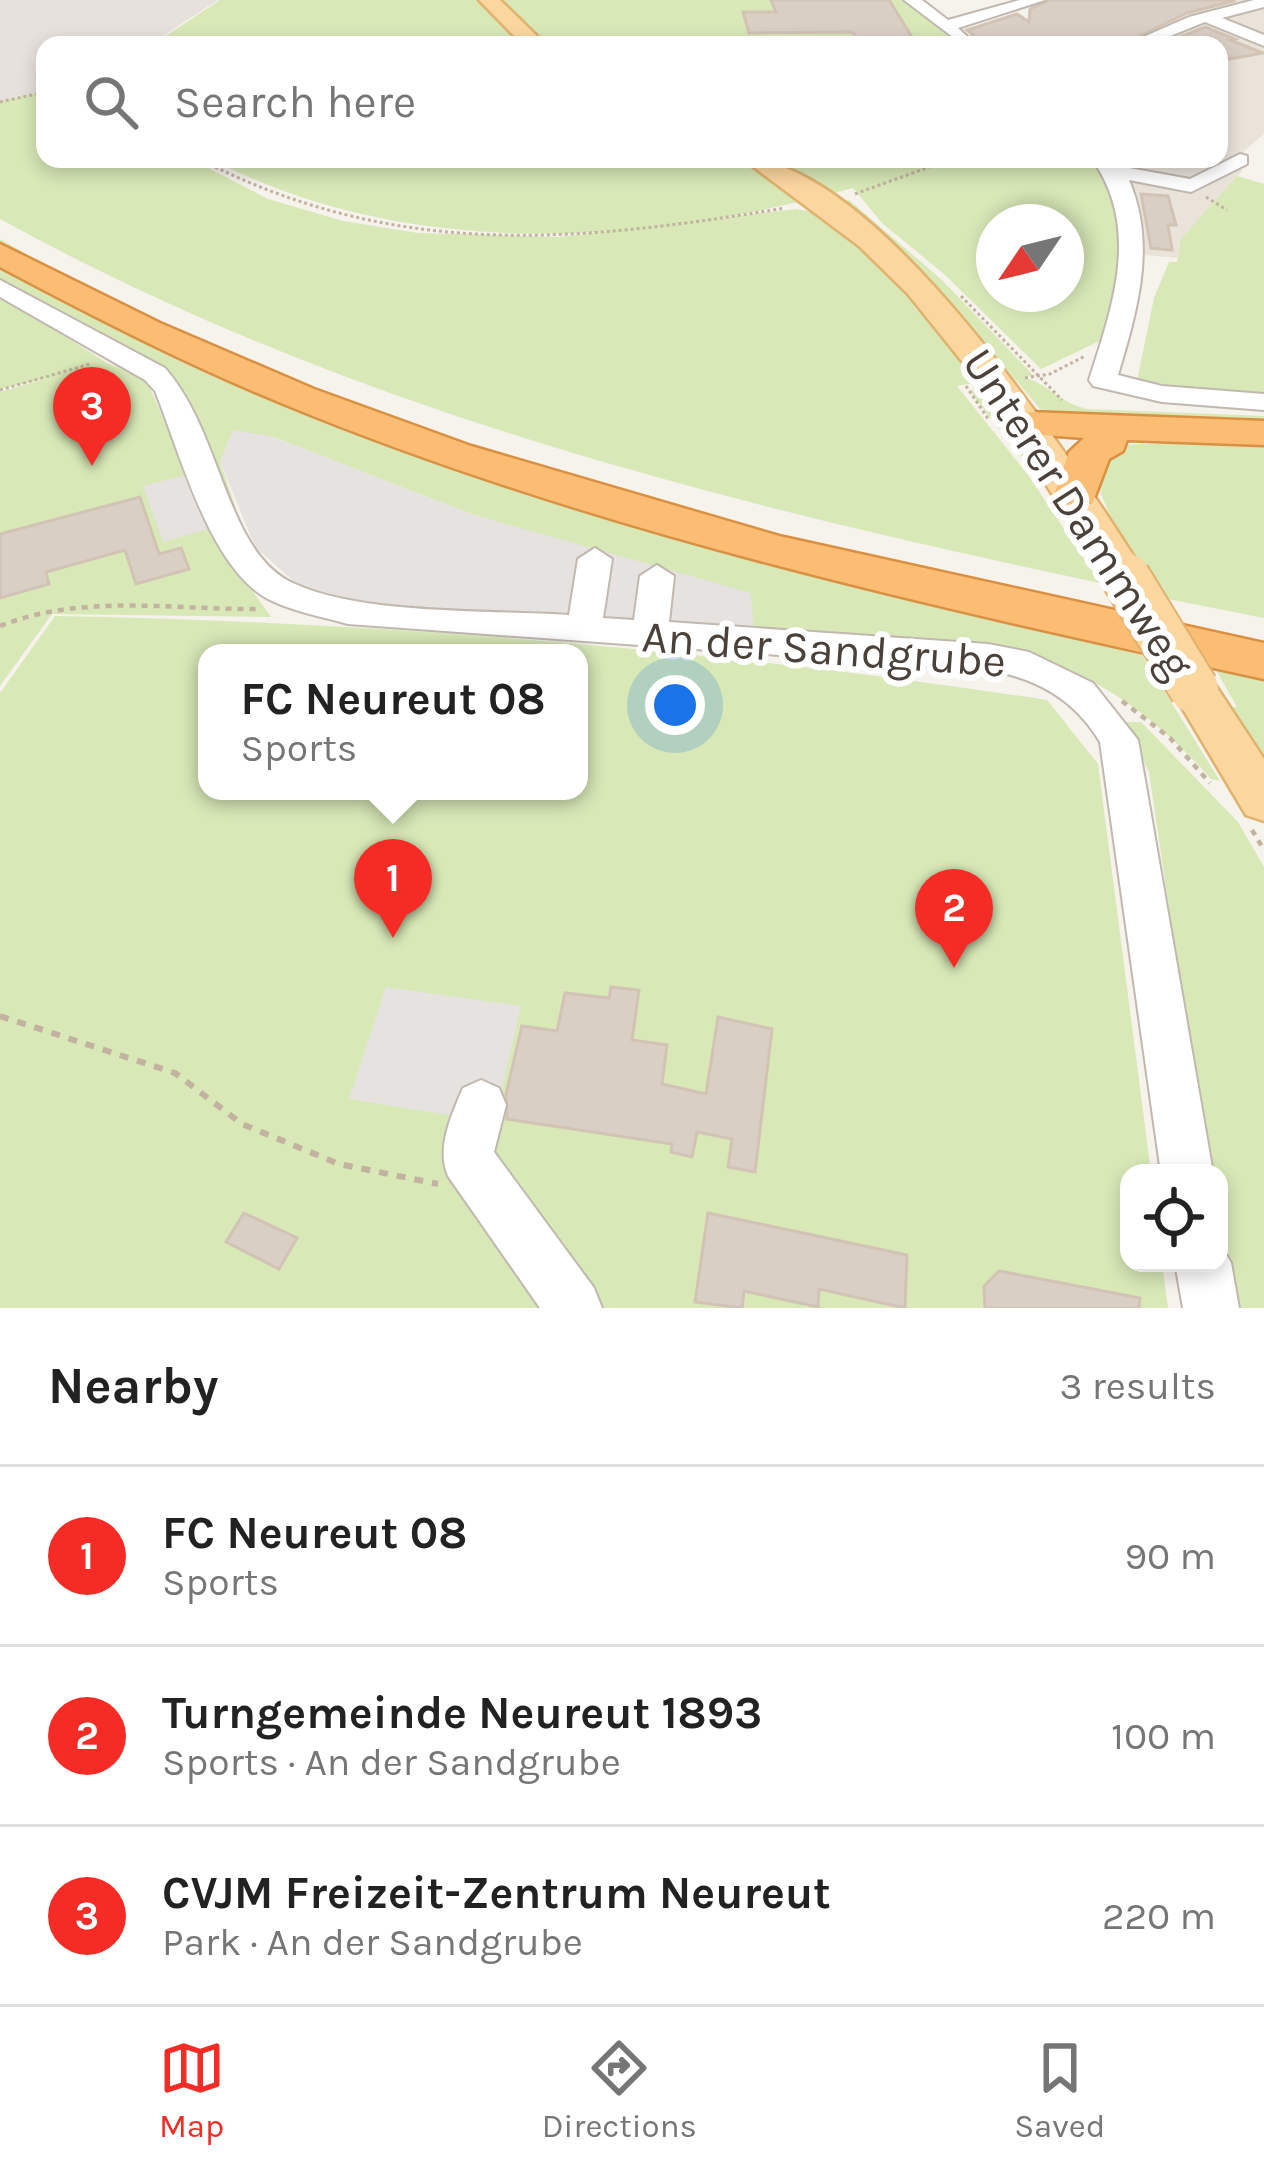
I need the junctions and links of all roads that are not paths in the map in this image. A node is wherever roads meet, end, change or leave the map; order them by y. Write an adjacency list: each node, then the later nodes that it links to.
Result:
1 (490, 0): 7 (main road)
2 (912, 0): 6 (street)
3 (1037, 0): 6 (street)
4 (1264, 2): 5 (street)
5 (1206, 17): 9 (street); 10 (street)
6 (945, 26): 8 (street)
7 (526, 36)
8 (958, 36)
9 (1156, 36)
10 (1264, 41)
11 (1240, 160): 14 (street)
12 (770, 168): 19 (main road, Unterer Dammweg)
13 (1109, 168): 18 (street)
14 (1116, 168)
15 (0, 232): 27 (highway)
16 (0, 254): 27 (highway)
17 (0, 287): 25 (street, An der Sandgrube)
18 (1264, 402)
19 (1036, 434): 20 (highway); 21 (highway); 22 (main road, Unterer Dammweg)
20 (1264, 437): 21 (highway)
21 (1108, 442): 22 (highway)
22 (1076, 494): 28 (main road, Unterer Dammweg, bridge)
23 (595, 559): 25 (street)
24 (657, 575): 26 (street)
25 (584, 630): 26 (street, An der Sandgrube)
26 (650, 634): 30 (street, An der Sandgrube)
27 (1260, 639)
28 (1244, 799)
29 (481, 1105): 32 (street)
30 (1185, 1164)
31 (1204, 1272): 33 (street)
32 (574, 1308)
33 (1210, 1308)

